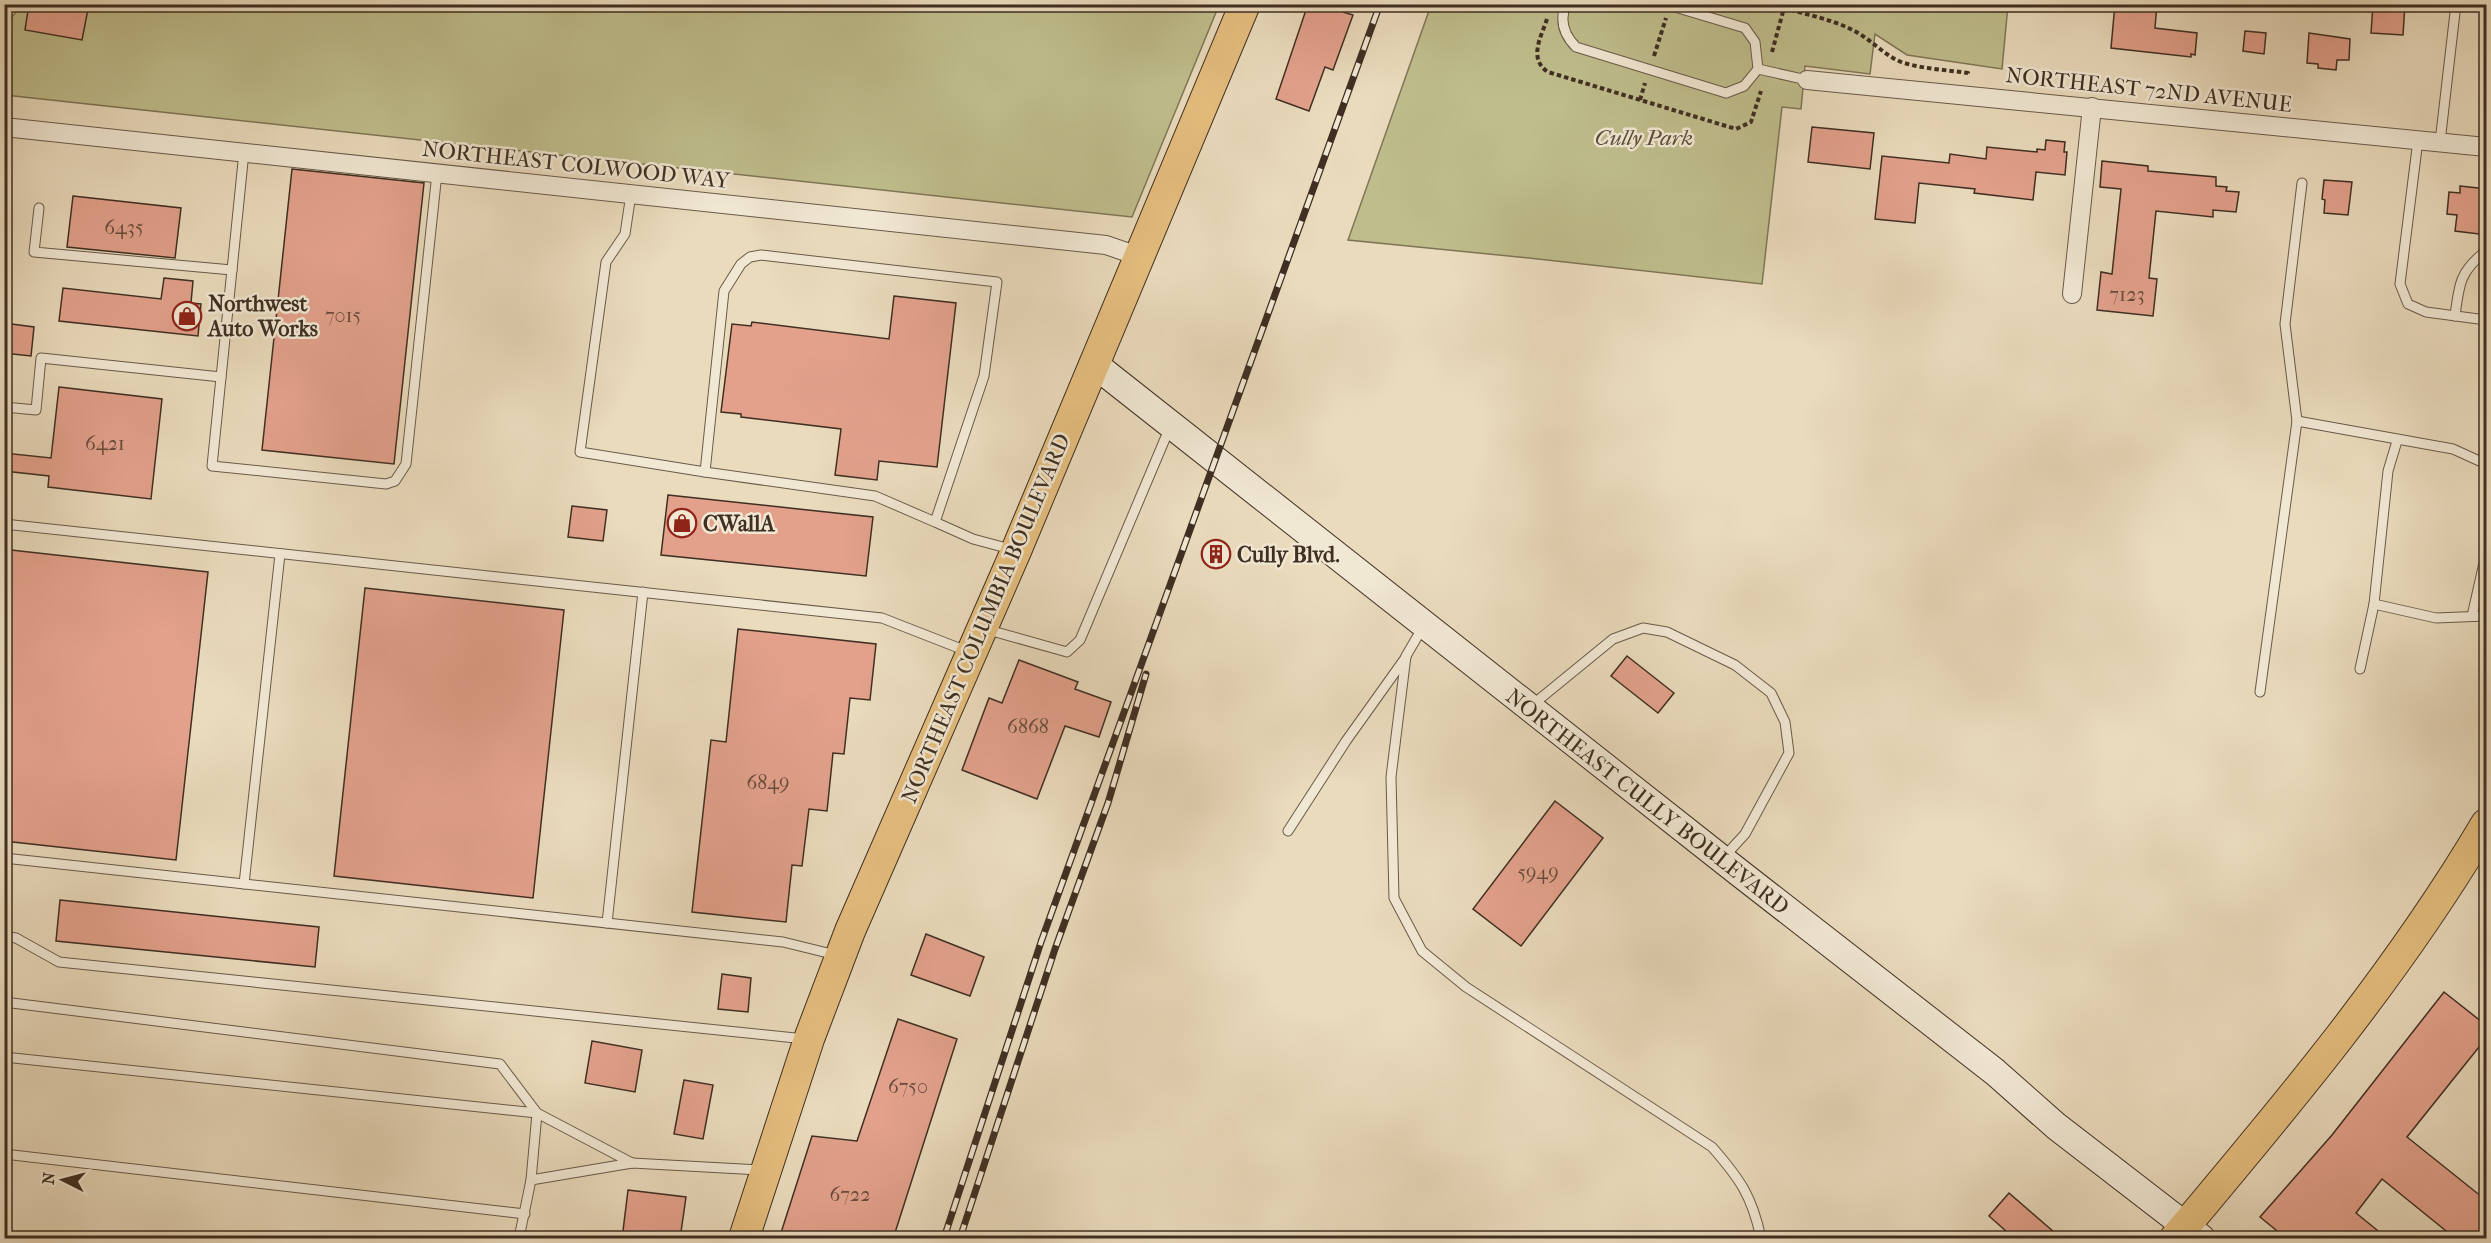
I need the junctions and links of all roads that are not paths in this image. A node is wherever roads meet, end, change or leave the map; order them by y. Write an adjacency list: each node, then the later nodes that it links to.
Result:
1 (16, 4): 6 (lane)
2 (1245, 4): 20 (main road, NORTHEAST COLUMBIA BOULEVARD)
3 (1566, 4): 7 (lane)
4 (2456, 4): 12 (lane)
5 (1667, 5): 7 (lane)
6 (4, 19)
7 (1758, 69): 8 (lane)
8 (1808, 80): 9 (street, NORTHEAST 72ND AVENUE)
9 (2092, 107): 11 (street, NORTHEAST 72ND AVENUE); 22 (street)
10 (4, 128): 14 (street, NORTHEAST COLWOOD WAY)
11 (2418, 140): 12 (street, NORTHEAST 72ND AVENUE); 23 (lane)
12 (2440, 142): 13 (street, NORTHEAST 72ND AVENUE)
13 (2487, 147)
14 (244, 152): 15 (street, NORTHEAST COLWOOD WAY); 21 (lane)
15 (437, 173): 17 (street, NORTHEAST COLWOOD WAY); 26 (lane)
16 (2302, 183): 28 (lane)
17 (631, 194): 20 (street, NORTHEAST COLWOOD WAY); 32 (lane)
18 (39, 208): 21 (lane)
19 (2487, 251): 23 (lane)
20 (1141, 257): 25 (main road, NORTHEAST COLUMBIA BOULEVARD)
21 (232, 270): 26 (lane)
22 (2073, 294)
23 (2454, 316): 24 (lane)
24 (2487, 320)
25 (1094, 364): 29 (street, NORTHEAST CULLY BOULEVARD); 35 (main road, NORTHEAST COLUMBIA BOULEVARD)
26 (221, 376): 27 (lane)
27 (4, 407)
28 (2297, 421): 30 (lane); 46 (lane)
29 (1171, 425): 42 (street, NORTHEAST CULLY BOULEVARD); 43 (lane)
30 (2397, 441): 31 (lane); 39 (lane)
31 (2487, 464)
32 (705, 472): 33 (lane); 33 (lane)
33 (935, 522): 35 (lane)
34 (4, 524): 36 (lane)
35 (1016, 550): 43 (main road, NORTHEAST COLUMBIA BOULEVARD)
36 (280, 554): 38 (lane); 52 (lane)
37 (2487, 554): 40 (lane)
38 (643, 592): 43 (lane); 53 (lane)
39 (2374, 604): 40 (lane); 45 (lane)
40 (2472, 616): 41 (lane)
41 (2487, 616)
42 (1424, 625): 44 (lane); 47 (street, NORTHEAST CULLY BOULEVARD)
43 (977, 640): 55 (main road, NORTHEAST COLUMBIA BOULEVARD)
44 (1406, 656): 49 (lane); 68 (lane)
45 (2360, 669)
46 (2260, 692)
47 (1529, 707): 51 (street, NORTHEAST CULLY BOULEVARD); 51 (lane)
48 (2487, 824): 65 (main road)
49 (1288, 831)
50 (4, 858): 52 (lane)
51 (1722, 860): 65 (street, NORTHEAST CULLY BOULEVARD)
52 (244, 884): 53 (lane)
53 (607, 923): 55 (lane)
54 (4, 936): 57 (lane)
55 (840, 956): 57 (main road, NORTHEAST COLUMBIA BOULEVARD)
56 (4, 1002): 59 (lane)
57 (809, 1039): 62 (main road, NORTHEAST COLUMBIA BOULEVARD)
58 (4, 1057): 59 (lane)
59 (537, 1113): 61 (lane); 63 (lane)
60 (4, 1154): 64 (lane)
61 (632, 1163): 62 (lane); 63 (lane)
62 (766, 1171): 67 (main road, NORTHEAST COLUMBIA BOULEVARD)
63 (531, 1180): 64 (lane)
64 (525, 1214): 66 (lane)
65 (2187, 1234)
66 (519, 1239)
67 (744, 1239)
68 (1761, 1239)

